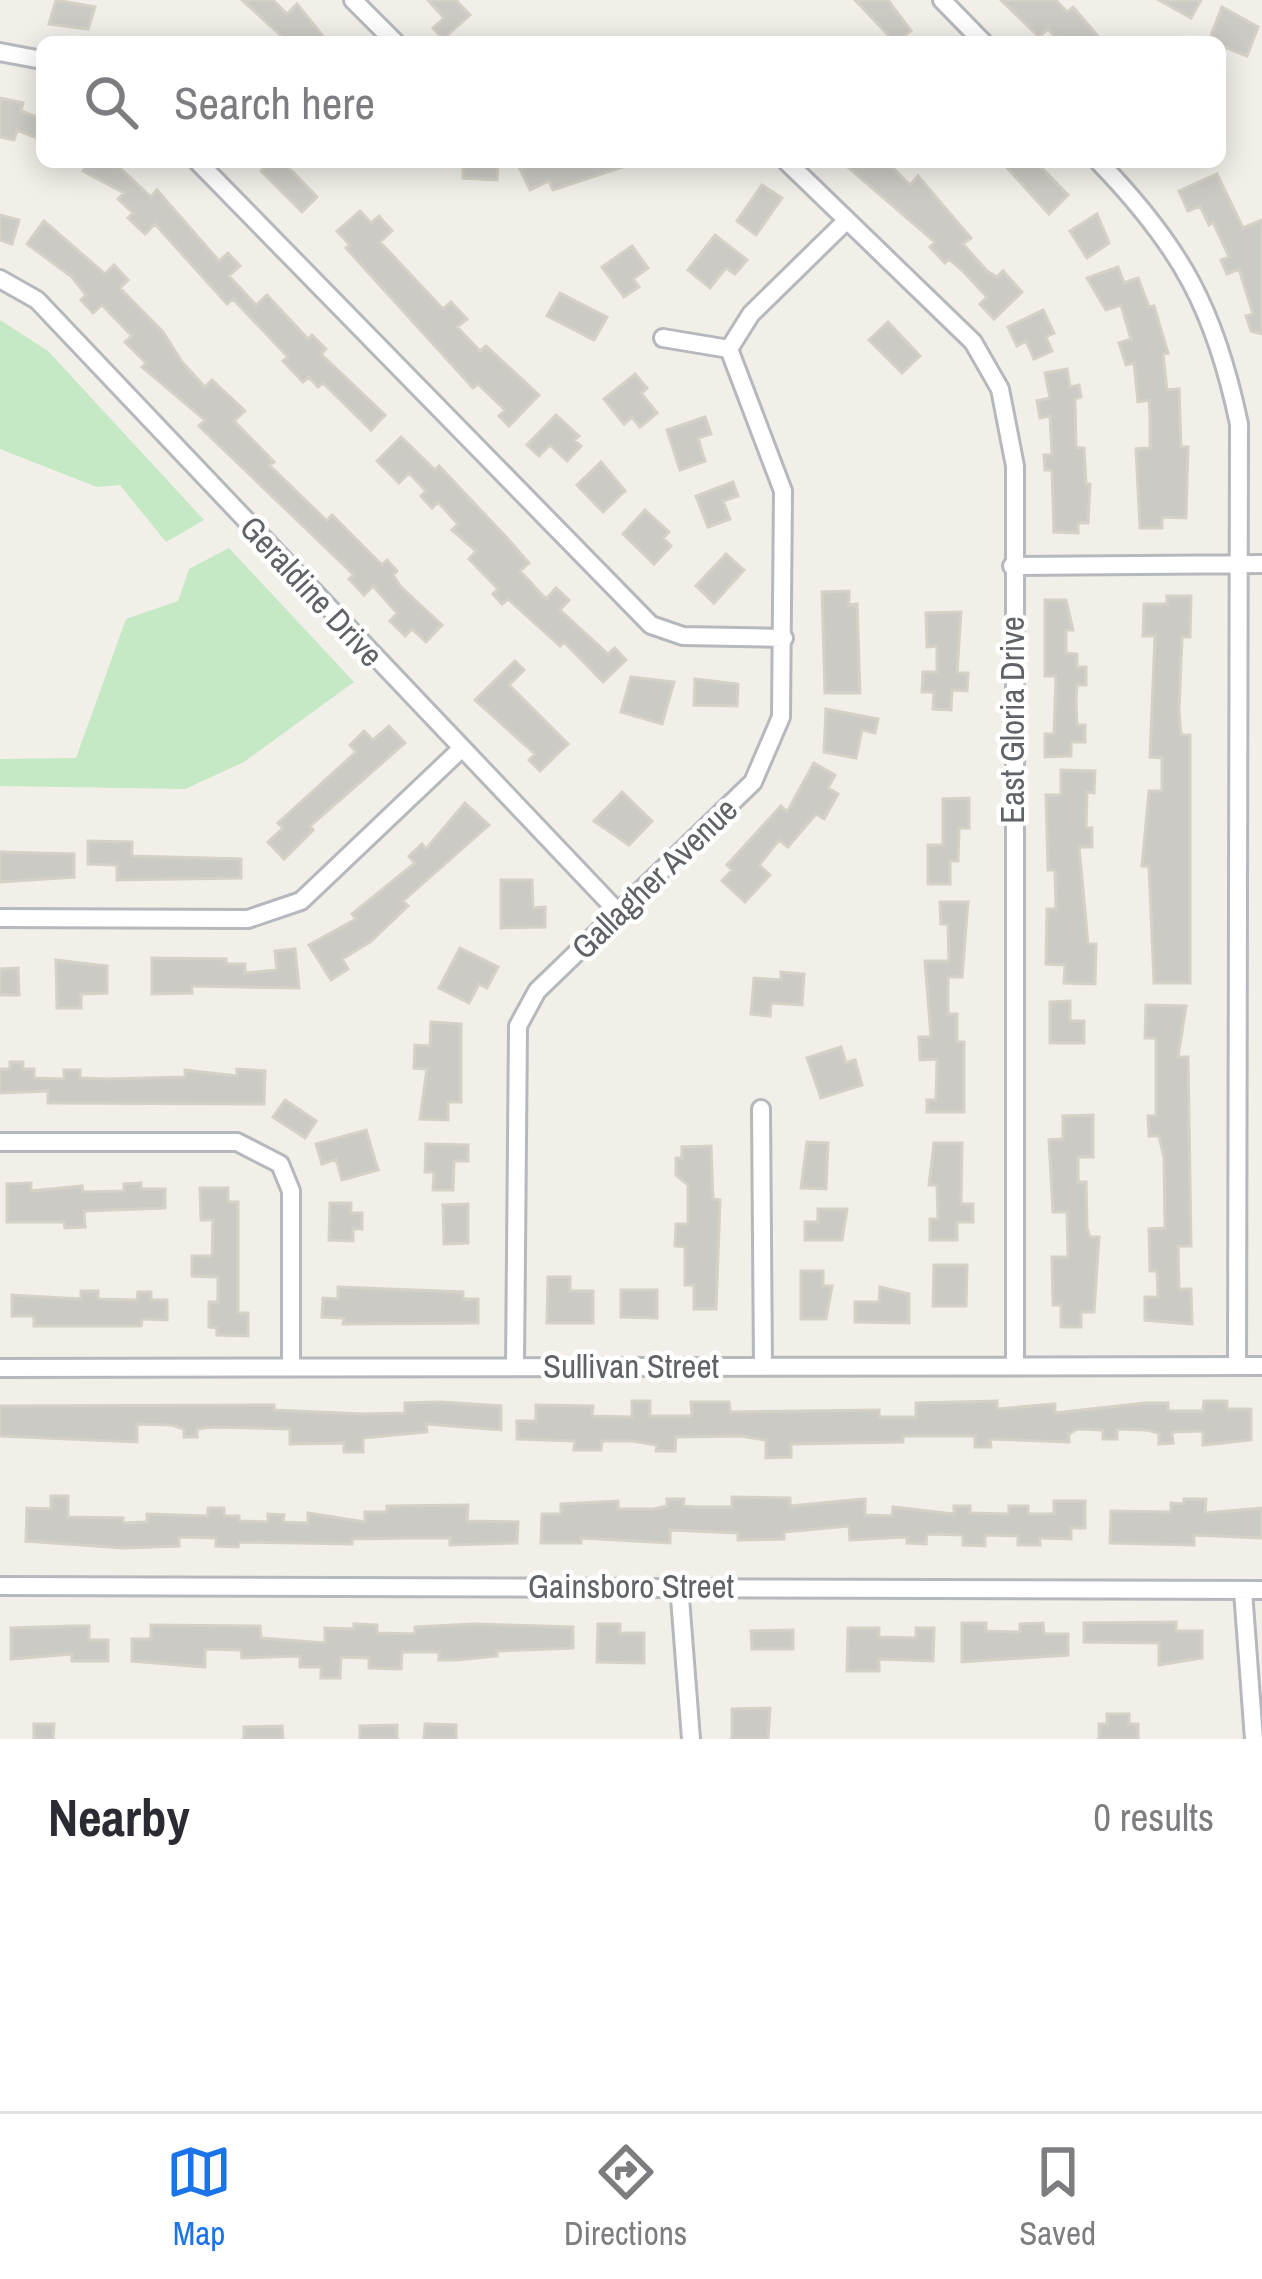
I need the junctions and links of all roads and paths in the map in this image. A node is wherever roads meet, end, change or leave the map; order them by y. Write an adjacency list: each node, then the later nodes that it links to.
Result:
1 (353, 0): 3 (street)
2 (942, 0): 4 (street)
3 (389, 36)
4 (976, 36)
5 (0, 52): 6 (street)
6 (36, 59)
7 (204, 168): 17 (street)
8 (794, 168): 10 (street, East Gloria Drive)
9 (1105, 168): 14 (street)
10 (845, 223): 13 (street); 16 (street, East Gloria Drive)
11 (0, 279): 18 (street, Geraldine Drive)
12 (663, 338): 13 (street)
13 (729, 349): 17 (street, Gallagher Avenue)
14 (1238, 564): 15 (street); 16 (street); 27 (street)
15 (1262, 564)
16 (1012, 566): 26 (street, East Gloria Drive)
17 (784, 638): 19 (street, Gallagher Avenue)
18 (461, 749): 19 (street, Geraldine Drive); 20 (street)
19 (618, 912): 24 (street, Gallagher Avenue)
20 (0, 919)
21 (760, 1109): 25 (street)
22 (0, 1142): 23 (street)
23 (291, 1366): 24 (street, Sullivan Street); 29 (street, Sullivan Street)
24 (515, 1366): 25 (street, Sullivan Street)
25 (764, 1366): 26 (street, Sullivan Street)
26 (1015, 1366): 27 (street, Sullivan Street)
27 (1238, 1366): 28 (street, Sullivan Street)
28 (1262, 1366)
29 (0, 1368)
30 (679, 1585): 31 (street, Gainsboro Street); 32 (street, Gainsboro Street); 33 (street)
31 (0, 1586)
32 (1253, 1590): 34 (street)
33 (691, 1739)
34 (1254, 1739)

